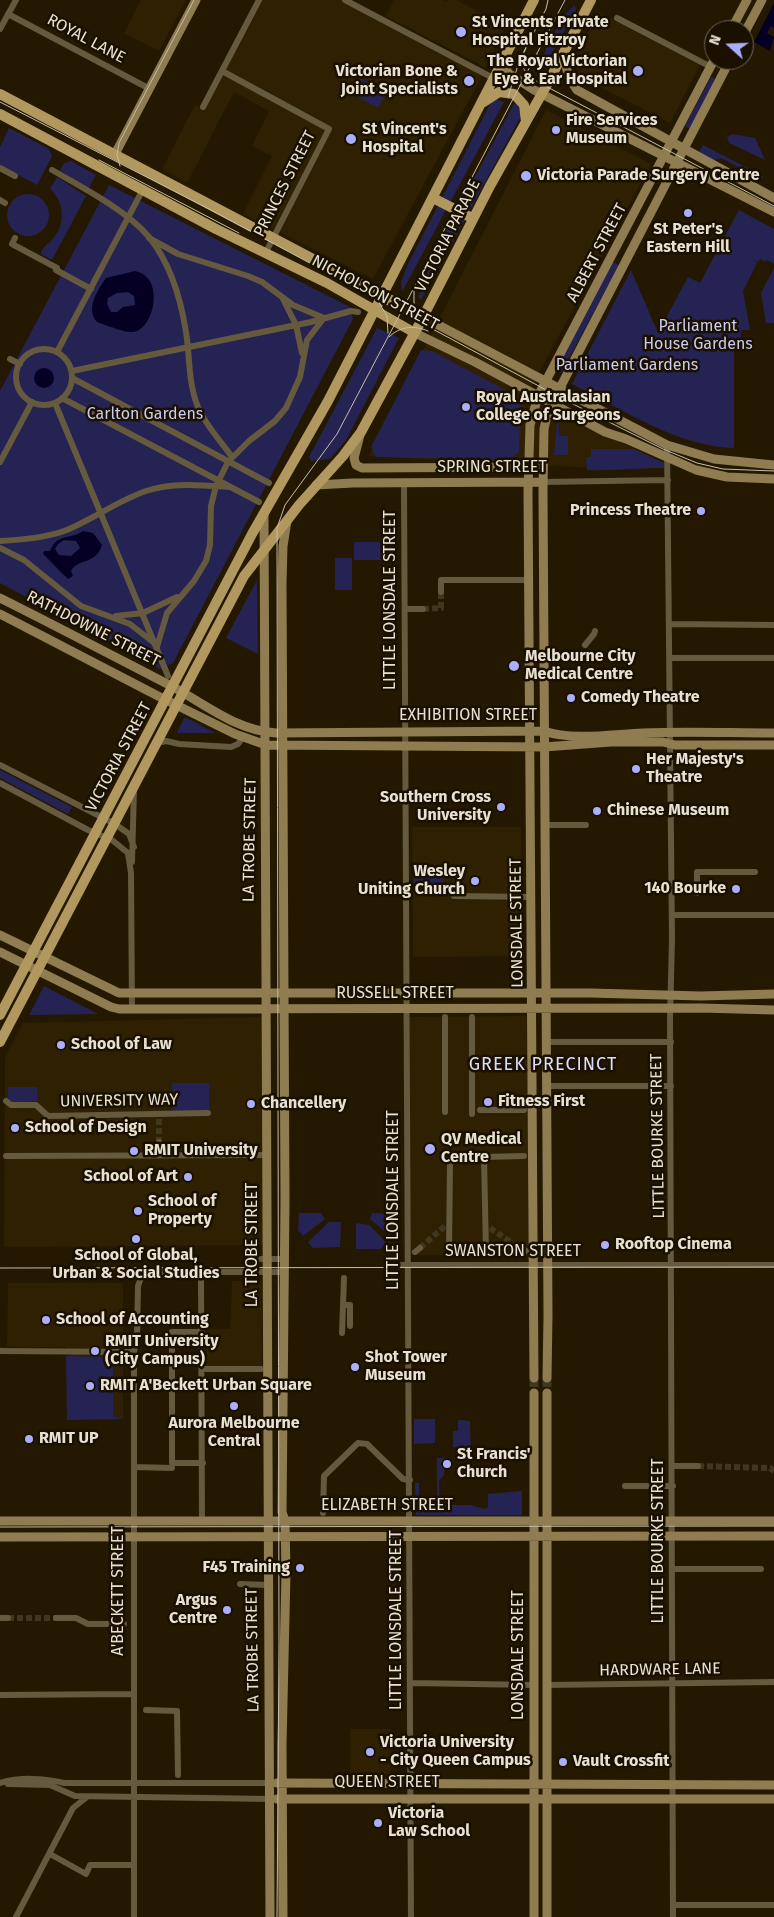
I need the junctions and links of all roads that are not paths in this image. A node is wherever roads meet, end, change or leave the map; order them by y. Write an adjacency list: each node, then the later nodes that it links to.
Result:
1 (16, 0): 9 (street)
2 (196, 0): 23 (street)
3 (259, 0): 20 (street)
4 (345, 0): 22 (street)
5 (534, 0): 15 (main road, VICTORIA PARADE)
6 (591, 0): 14 (main road, VICTORIA PARADE)
7 (747, 0): 11 (street)
8 (762, 0): 12 (street)
9 (8, 14): 13 (street); 23 (street, ROYAL LANE)
10 (617, 18): 16 (street)
11 (736, 20)
12 (751, 20)
13 (0, 29)
14 (564, 53): 24 (main road, VICTORIA PARADE); 30 (street)
15 (503, 59): 22 (main road, VICTORIA PARADE); 24 (street)
16 (704, 59)
17 (709, 70): 30 (street, ALBERT STREET)
18 (720, 70): 21 (street)
19 (725, 70): 21 (street, ALBERT STREET)
20 (222, 71): 27 (street); 47 (street, PRINCES STREET)
21 (723, 73): 31 (street, ALBERT STREET)
22 (493, 78): 26 (main road, VICTORIA PARADE)
23 (150, 89): 32 (street)
24 (542, 93): 29 (main road, VICTORIA PARADE); 33 (street)
25 (0, 94): 32 (main road, NICHOLSON STREET)
26 (480, 104): 29 (main road); 40 (main road, VICTORIA PARADE)
27 (203, 107)
28 (0, 114): 37 (main road, NICHOLSON STREET)
29 (526, 123): 44 (main road, VICTORIA PARADE)
30 (672, 141): 31 (street); 33 (street, ALBERT STREET)
31 (684, 148): 34 (street, ALBERT STREET); 41 (street)
32 (115, 154): 37 (main road); 47 (main road, NICHOLSON STREET)
33 (664, 156): 34 (street); 45 (street, ALBERT STREET)
34 (676, 162): 42 (street); 46 (street, ALBERT STREET)
35 (0, 168): 38 (street)
36 (52, 170): 43 (street)
37 (108, 171): 50 (main road, NICHOLSON STREET)
38 (15, 176)
39 (140, 195): 43 (street)
40 (433, 198): 44 (main road); 54 (main road, VICTORIA PARADE)
41 (774, 198)
42 (774, 212)
43 (128, 218): 49 (street); 53 (street)
44 (472, 218): 58 (main road, VICTORIA PARADE)
45 (630, 224): 46 (street); 51 (street, ALBERT STREET)
46 (641, 230): 52 (street, ALBERT STREET)
47 (273, 237): 50 (street, PRINCES STREET); 54 (main road, NICHOLSON STREET)
48 (15, 238): 53 (street)
49 (149, 238): 55 (street); 62 (street)
50 (266, 252): 56 (main road, NICHOLSON STREET)
51 (614, 255): 52 (street); 68 (street, ALBERT STREET)
52 (624, 261): 69 (street, ALBERT STREET)
53 (91, 289): 63 (street)
54 (383, 294): 56 (main road, VICTORIA PARADE); 58 (main road, NICHOLSON STREET)
55 (280, 296): 59 (street); 60 (street)
56 (374, 310): 61 (main road, NICHOLSON STREET); 93 (main road, VICTORIA PARADE)
57 (358, 312): 59 (street)
58 (423, 317): 61 (main road, VICTORIA PARADE); 68 (street, NICHOLSON STREET)
59 (324, 318): 60 (street); 65 (street)
60 (296, 324): 62 (street); 65 (street)
61 (415, 333): 70 (street, NICHOLSON STREET); 75 (main road, VICTORIA PARADE)
62 (188, 348): 67 (street); 77 (street)
63 (57, 352): 66 (street); 67 (street)
64 (10, 359): 66 (street)
65 (302, 361): 77 (street)
66 (20, 364): 72 (street)
67 (72, 375): 71 (street); 77 (street)
68 (545, 380): 69 (street, NICHOLSON STREET); 70 (street, ALBERT STREET)
69 (559, 388): 74 (street, ALBERT STREET); 76 (street, NICHOLSON STREET)
70 (538, 396): 74 (street, NICHOLSON STREET); 81 (street, ALBERT STREET)
71 (62, 398): 73 (street); 90 (street)
72 (32, 402): 73 (street); 79 (street)
73 (55, 403): 94 (street)
74 (551, 404): 78 (street, NICHOLSON STREET); 82 (street, ALBERT STREET)
75 (361, 432): 83 (street, SPRING STREET); 91 (main road, VICTORIA PARADE)
76 (668, 445): 78 (street, LITTLE BOURKE STREET); 80 (street, NICHOLSON STREET)
77 (230, 459): 88 (street); 90 (street)
78 (668, 460): 84 (street, NICHOLSON STREET); 85 (street, LITTLE BOURKE STREET)
79 (0, 462)
80 (774, 465)
81 (528, 467): 82 (street, SPRING STREET); 83 (street, SPRING STREET); 86 (street, LONSDALE STREET)
82 (543, 467): 87 (street, LONSDALE STREET)
83 (404, 469): 89 (street)
84 (774, 479)
85 (668, 480): 87 (street, SPRING STREET); 110 (street, LITTLE BOURKE STREET)
86 (528, 482): 87 (street, SPRING STREET); 89 (street, SPRING STREET); 99 (street, LONSDALE STREET)
87 (543, 482): 101 (street, LONSDALE STREET)
88 (269, 483)
89 (404, 483): 91 (street, SPRING STREET); 105 (street, LITTLE LONSDALE STREET)
90 (217, 484): 92 (street); 94 (street); 103 (street)
91 (316, 486): 95 (main road, VICTORIA PARADE)
92 (259, 502)
93 (264, 513): 98 (street, LA TROBE STREET); 122 (main road, VICTORIA STREET)
94 (100, 514): 96 (street); 107 (street)
95 (287, 520): 98 (main road, VICTORIA PARADE); 133 (street, LA TROBE STREET)
96 (0, 541)
97 (0, 548): 109 (street)
98 (265, 548): 123 (main road, VICTORIA STREET); 132 (street, LA TROBE STREET)
99 (529, 580): 100 (street, LONSDALE STREET); 102 (street)
100 (529, 590): 101 (street); 115 (street, LONSDALE STREET)
101 (543, 590): 116 (street, LONSDALE STREET)
102 (441, 592)
103 (184, 593): 107 (street); 114 (street)
104 (0, 598): 117 (street, RATHDOWNE STREET)
105 (405, 609): 106 (street); 127 (street, LITTLE LONSDALE STREET)
106 (423, 609)
107 (143, 613): 109 (street); 114 (street)
108 (0, 614): 120 (street, RATHDOWNE STREET)
109 (108, 616): 114 (street)
110 (670, 624): 111 (street); 118 (street, LITTLE BOURKE STREET)
111 (774, 625)
112 (594, 630): 113 (street)
113 (586, 645)
114 (157, 647): 121 (street)
115 (530, 655): 116 (street); 130 (street, LONSDALE STREET)
116 (544, 655): 131 (street, LONSDALE STREET)
117 (114, 656): 120 (street); 122 (street, RATHDOWNE STREET)
118 (670, 658): 119 (street); 134 (street, LITTLE BOURKE STREET)
119 (774, 658)
120 (107, 669): 124 (street, RATHDOWNE STREET)
121 (168, 676)
122 (173, 687): 123 (street, EXHIBITION STREET); 124 (main road, VICTORIA STREET)
123 (184, 693): 125 (main road, VICTORIA STREET); 132 (street, EXHIBITION STREET)
124 (166, 700): 125 (street, EXHIBITION STREET); 153 (main road, VICTORIA STREET)
125 (178, 704): 137 (street, EXHIBITION STREET); 138 (main road, VICTORIA STREET)
126 (390, 731): 127 (street, EXHIBITION STREET); 133 (street, EXHIBITION STREET); 145 (street)
127 (405, 731): 128 (street, EXHIBITION STREET); 146 (street, LITTLE LONSDALE STREET)
128 (460, 731): 129 (street, EXHIBITION STREET); 147 (street)
129 (509, 731): 130 (street, EXHIBITION STREET); 148 (street)
130 (530, 731): 131 (street, EXHIBITION STREET); 143 (street, LONSDALE STREET)
131 (544, 731): 134 (street, EXHIBITION STREET); 149 (street, LONSDALE STREET)
132 (266, 732): 133 (street, EXHIBITION STREET); 140 (street, LA TROBE STREET)
133 (282, 732): 144 (street, LA TROBE STREET)
134 (671, 732): 135 (street, EXHIBITION STREET); 139 (street, LITTLE BOURKE STREET)
135 (728, 732): 136 (street, EXHIBITION STREET); 141 (street)
136 (774, 733)
137 (243, 737): 138 (street); 140 (street, EXHIBITION STREET)
138 (157, 743): 152 (main road, VICTORIA STREET)
139 (671, 744): 141 (street, EXHIBITION STREET); 149 (street, EXHIBITION STREET); 167 (street, LITTLE BOURKE STREET)
140 (266, 745): 144 (street, EXHIBITION STREET); 181 (street, LA TROBE STREET)
141 (728, 745): 142 (street, EXHIBITION STREET)
142 (774, 745)
143 (530, 746): 148 (street, EXHIBITION STREET); 149 (street, EXHIBITION STREET); 160 (street, LONSDALE STREET)
144 (282, 747): 145 (street, EXHIBITION STREET); 182 (street, LA TROBE STREET)
145 (390, 747): 146 (street, EXHIBITION STREET)
146 (404, 747): 147 (street, EXHIBITION STREET); 183 (street, LITTLE LONSDALE STREET)
147 (460, 747): 148 (street, EXHIBITION STREET)
148 (508, 747)
149 (544, 747): 155 (street, LONSDALE STREET)
150 (0, 765): 153 (street)
151 (0, 783): 157 (street)
152 (134, 786): 154 (main road, VICTORIA STREET); 159 (street)
153 (104, 818): 154 (street); 157 (main road, VICTORIA STREET)
154 (115, 824): 158 (main road, VICTORIA STREET); 159 (street)
155 (545, 825): 156 (street); 161 (street, LONSDALE STREET)
156 (586, 825)
157 (97, 833): 158 (street); 173 (main road, VICTORIA STREET)
158 (108, 837): 163 (street); 174 (main road, VICTORIA STREET)
159 (134, 847): 163 (street)
160 (532, 865): 161 (street); 166 (street, LONSDALE STREET)
161 (545, 865): 170 (street, LONSDALE STREET)
162 (755, 872): 164 (street)
163 (131, 873): 179 (street)
164 (696, 893)
165 (454, 896): 166 (street)
166 (532, 896): 169 (street, LONSDALE STREET)
167 (672, 915): 168 (street); 189 (street, LITTLE BOURKE STREET)
168 (774, 915)
169 (532, 921): 170 (street); 177 (street, LONSDALE STREET)
170 (546, 921): 178 (street, LONSDALE STREET)
171 (0, 935): 173 (street, RUSSELL STREET)
172 (0, 952): 175 (street, RUSSELL STREET)
173 (33, 953): 174 (street, RUSSELL STREET); 175 (main road, VICTORIA STREET)
174 (44, 958): 176 (main road, VICTORIA STREET); 179 (street, RUSSELL STREET)
175 (26, 966): 176 (street, RUSSELL STREET); 203 (main road, VICTORIA STREET)
176 (37, 972): 201 (street, RUSSELL STREET); 206 (main road, VICTORIA STREET)
177 (532, 978): 178 (street); 185 (street, LONSDALE STREET)
178 (546, 978): 186 (street, LONSDALE STREET)
179 (132, 993): 180 (street, RUSSELL STREET); 201 (street)
180 (202, 994): 181 (street, RUSSELL STREET); 193 (street)
181 (266, 994): 182 (street, RUSSELL STREET); 194 (street, LA TROBE STREET)
182 (283, 994): 183 (street, RUSSELL STREET); 195 (street, LA TROBE STREET)
183 (407, 994): 184 (street, RUSSELL STREET); 196 (street, LITTLE LONSDALE STREET)
184 (488, 994): 185 (street, RUSSELL STREET); 197 (street)
185 (533, 994): 186 (street, RUSSELL STREET); 198 (street, LONSDALE STREET)
186 (546, 994): 187 (street, RUSSELL STREET); 199 (street, LONSDALE STREET)
187 (630, 994): 189 (street, RUSSELL STREET); 200 (street)
188 (774, 994): 190 (street, RUSSELL STREET)
189 (670, 995): 190 (street, RUSSELL STREET); 191 (street, LITTLE BOURKE STREET)
190 (701, 996): 192 (street)
191 (670, 1008): 192 (street, RUSSELL STREET); 200 (street, RUSSELL STREET); 208 (street, LITTLE BOURKE STREET)
192 (701, 1008): 202 (street, RUSSELL STREET)
193 (202, 1009): 194 (street, RUSSELL STREET); 201 (street, RUSSELL STREET)
194 (266, 1009): 195 (street, RUSSELL STREET); 221 (street, LA TROBE STREET)
195 (283, 1009): 196 (street, RUSSELL STREET); 234 (street, LA TROBE STREET)
196 (407, 1009): 197 (street, RUSSELL STREET); 235 (street, LITTLE LONSDALE STREET)
197 (488, 1009): 198 (street, RUSSELL STREET)
198 (533, 1009): 199 (street, RUSSELL STREET); 217 (street, LONSDALE STREET)
199 (546, 1009): 200 (street, RUSSELL STREET); 207 (street, LONSDALE STREET)
200 (630, 1009)
201 (132, 1010)
202 (774, 1010)
203 (0, 1015)
204 (444, 1017): 214 (street)
205 (472, 1017): 216 (street)
206 (0, 1042)
207 (546, 1042): 208 (street); 209 (street, LONSDALE STREET)
208 (670, 1042): 210 (street, LITTLE BOURKE STREET)
209 (546, 1086): 210 (street); 218 (street, LONSDALE STREET)
210 (671, 1086): 238 (street, LITTLE BOURKE STREET)
211 (6, 1101): 215 (street, UNIVERSITY WAY)
212 (480, 1110): 213 (street)
213 (524, 1110)
214 (445, 1112)
215 (208, 1113)
216 (472, 1114)
217 (533, 1134): 218 (street); 225 (street, LONSDALE STREET)
218 (546, 1135): 226 (street, LONSDALE STREET)
219 (159, 1142): 220 (street)
220 (159, 1155): 221 (street); 222 (street)
221 (268, 1155): 233 (street, LA TROBE STREET)
222 (6, 1156)
223 (524, 1156): 232 (street)
224 (450, 1160): 231 (street)
225 (534, 1168): 226 (street); 227 (street, LONSDALE STREET)
226 (547, 1168): 228 (street, LONSDALE STREET)
227 (533, 1230): 228 (street); 236 (street, LONSDALE STREET)
228 (546, 1230): 237 (street, LONSDALE STREET)
229 (518, 1246): 230 (street)
230 (526, 1251)
231 (449, 1252)
232 (486, 1252)
233 (264, 1259): 234 (street); 241 (street, LA TROBE STREET)
234 (284, 1259): 242 (street, LA TROBE STREET)
235 (405, 1265): 236 (street, SWANSTON STREET); 261 (street, LITTLE LONSDALE STREET)
236 (533, 1265): 237 (street, SWANSTON STREET); 252 (street, LONSDALE STREET)
237 (547, 1265): 238 (street, SWANSTON STREET); 253 (street, LONSDALE STREET)
238 (672, 1265): 239 (street, SWANSTON STREET); 257 (street, LITTLE BOURKE STREET)
239 (774, 1265)
240 (207, 1271): 241 (street); 246 (street); 249 (street, A'BECKETT STREET)
241 (268, 1271): 242 (street); 267 (street, LA TROBE STREET)
242 (284, 1272): 268 (street, LA TROBE STREET)
243 (344, 1278): 244 (street)
244 (343, 1305): 245 (street); 247 (street)
245 (350, 1326)
246 (202, 1332): 250 (street); 256 (street)
247 (342, 1333)
248 (0, 1351): 249 (street)
249 (134, 1352): 259 (street, A'BECKETT STREET)
250 (204, 1369): 251 (street); 256 (street)
251 (261, 1369)
252 (534, 1378)
253 (546, 1378)
254 (534, 1393): 270 (street, LONSDALE STREET)
255 (547, 1393): 271 (street, LONSDALE STREET)
256 (203, 1463): 274 (street)
257 (673, 1466): 258 (street); 263 (street, LITTLE BOURKE STREET)
258 (698, 1466)
259 (134, 1468): 260 (street); 266 (street, A'BECKETT STREET)
260 (172, 1468)
261 (410, 1480): 264 (street); 269 (street, LITTLE LONSDALE STREET)
262 (626, 1486): 263 (street)
263 (673, 1486): 272 (street, LITTLE BOURKE STREET)
264 (323, 1513)
265 (0, 1521): 266 (street, ELIZABETH STREET)
266 (133, 1521): 274 (street, ELIZABETH STREET); 275 (street, A'BECKETT STREET)
267 (269, 1521): 268 (street, ELIZABETH STREET); 274 (street, ELIZABETH STREET); 276 (street, LA TROBE STREET)
268 (285, 1521): 269 (street, ELIZABETH STREET); 277 (street, LA TROBE STREET)
269 (410, 1521): 270 (street, ELIZABETH STREET); 278 (street, LITTLE LONSDALE STREET)
270 (534, 1521): 271 (street, ELIZABETH STREET); 279 (street, LONSDALE STREET)
271 (547, 1521): 272 (street, ELIZABETH STREET); 280 (street, LONSDALE STREET)
272 (673, 1521): 273 (street, ELIZABETH STREET); 281 (street, LITTLE BOURKE STREET)
273 (774, 1521)
274 (202, 1522)
275 (133, 1536): 276 (street, ELIZABETH STREET); 283 (street, ELIZABETH STREET); 299 (street, A'BECKETT STREET)
276 (270, 1536): 277 (street, ELIZABETH STREET); 287 (street, LA TROBE STREET)
277 (285, 1536): 278 (street, ELIZABETH STREET); 307 (street, LA TROBE STREET)
278 (410, 1536): 279 (street, ELIZABETH STREET); 295 (street, LITTLE LONSDALE STREET)
279 (534, 1536): 280 (street, ELIZABETH STREET); 292 (street, LONSDALE STREET)
280 (547, 1536): 281 (street, ELIZABETH STREET); 293 (street, LONSDALE STREET)
281 (673, 1536): 282 (street, ELIZABETH STREET); 284 (street, LITTLE BOURKE STREET)
282 (774, 1536)
283 (0, 1537)
284 (673, 1569): 285 (street); 296 (street, LITTLE BOURKE STREET)
285 (761, 1569)
286 (240, 1584): 287 (street)
287 (267, 1585): 306 (street, LA TROBE STREET)
288 (0, 1618): 289 (street)
289 (8, 1618)
290 (56, 1618): 291 (street)
291 (124, 1624)
292 (534, 1630): 293 (street); 297 (street, LONSDALE STREET)
293 (547, 1630): 298 (street, LONSDALE STREET)
294 (774, 1682): 296 (street, HARDWARE LANE)
295 (411, 1683): 297 (street); 303 (street, LITTLE LONSDALE STREET)
296 (673, 1684): 298 (street, HARDWARE LANE); 310 (street, LITTLE BOURKE STREET)
297 (534, 1685): 298 (street); 308 (street, LONSDALE STREET)
298 (547, 1685): 309 (street, LONSDALE STREET)
299 (134, 1694): 300 (street); 305 (street, A'BECKETT STREET)
300 (0, 1695)
301 (146, 1710): 302 (street)
302 (178, 1775)
303 (411, 1782): 307 (street, QUEEN STREET); 308 (street, QUEEN STREET); 314 (street, LITTLE LONSDALE STREET)
304 (1, 1783): 305 (street, QUEEN STREET); 312 (street, QUEEN STREET)
305 (134, 1783): 306 (street, QUEEN STREET); 313 (street, A'BECKETT STREET)
306 (270, 1783): 307 (street, QUEEN STREET); 317 (street, LA TROBE STREET)
307 (283, 1783): 318 (street, LA TROBE STREET)
308 (535, 1784): 309 (street, QUEEN STREET); 315 (street, LONSDALE STREET)
309 (547, 1784): 310 (street, QUEEN STREET); 316 (street, LONSDALE STREET)
310 (673, 1784): 311 (street, QUEEN STREET); 319 (street, LITTLE BOURKE STREET)
311 (773, 1785): 320 (street)
312 (88, 1797): 313 (street, QUEEN STREET); 321 (street)
313 (134, 1797): 317 (street, QUEEN STREET); 322 (street, A'BECKETT STREET)
314 (411, 1798): 315 (street, QUEEN STREET); 318 (street, QUEEN STREET); 329 (street, LITTLE LONSDALE STREET)
315 (535, 1798): 316 (street, QUEEN STREET); 330 (street, LONSDALE STREET)
316 (547, 1798): 319 (street, QUEEN STREET); 331 (street, LONSDALE STREET)
317 (269, 1799): 318 (street, QUEEN STREET); 327 (street, LA TROBE STREET)
318 (282, 1799): 328 (street, LA TROBE STREET)
319 (673, 1799): 320 (street, QUEEN STREET); 323 (street, LITTLE BOURKE STREET)
320 (773, 1799)
321 (50, 1854): 322 (street); 325 (street)
322 (134, 1865): 326 (street, A'BECKETT STREET)
323 (673, 1905): 324 (street); 332 (street, LITTLE BOURKE STREET)
324 (774, 1905)
325 (16, 1917)
326 (134, 1917)
327 (270, 1917)
328 (283, 1917)
329 (411, 1917)
330 (534, 1917)
331 (547, 1917)
332 (673, 1917)

